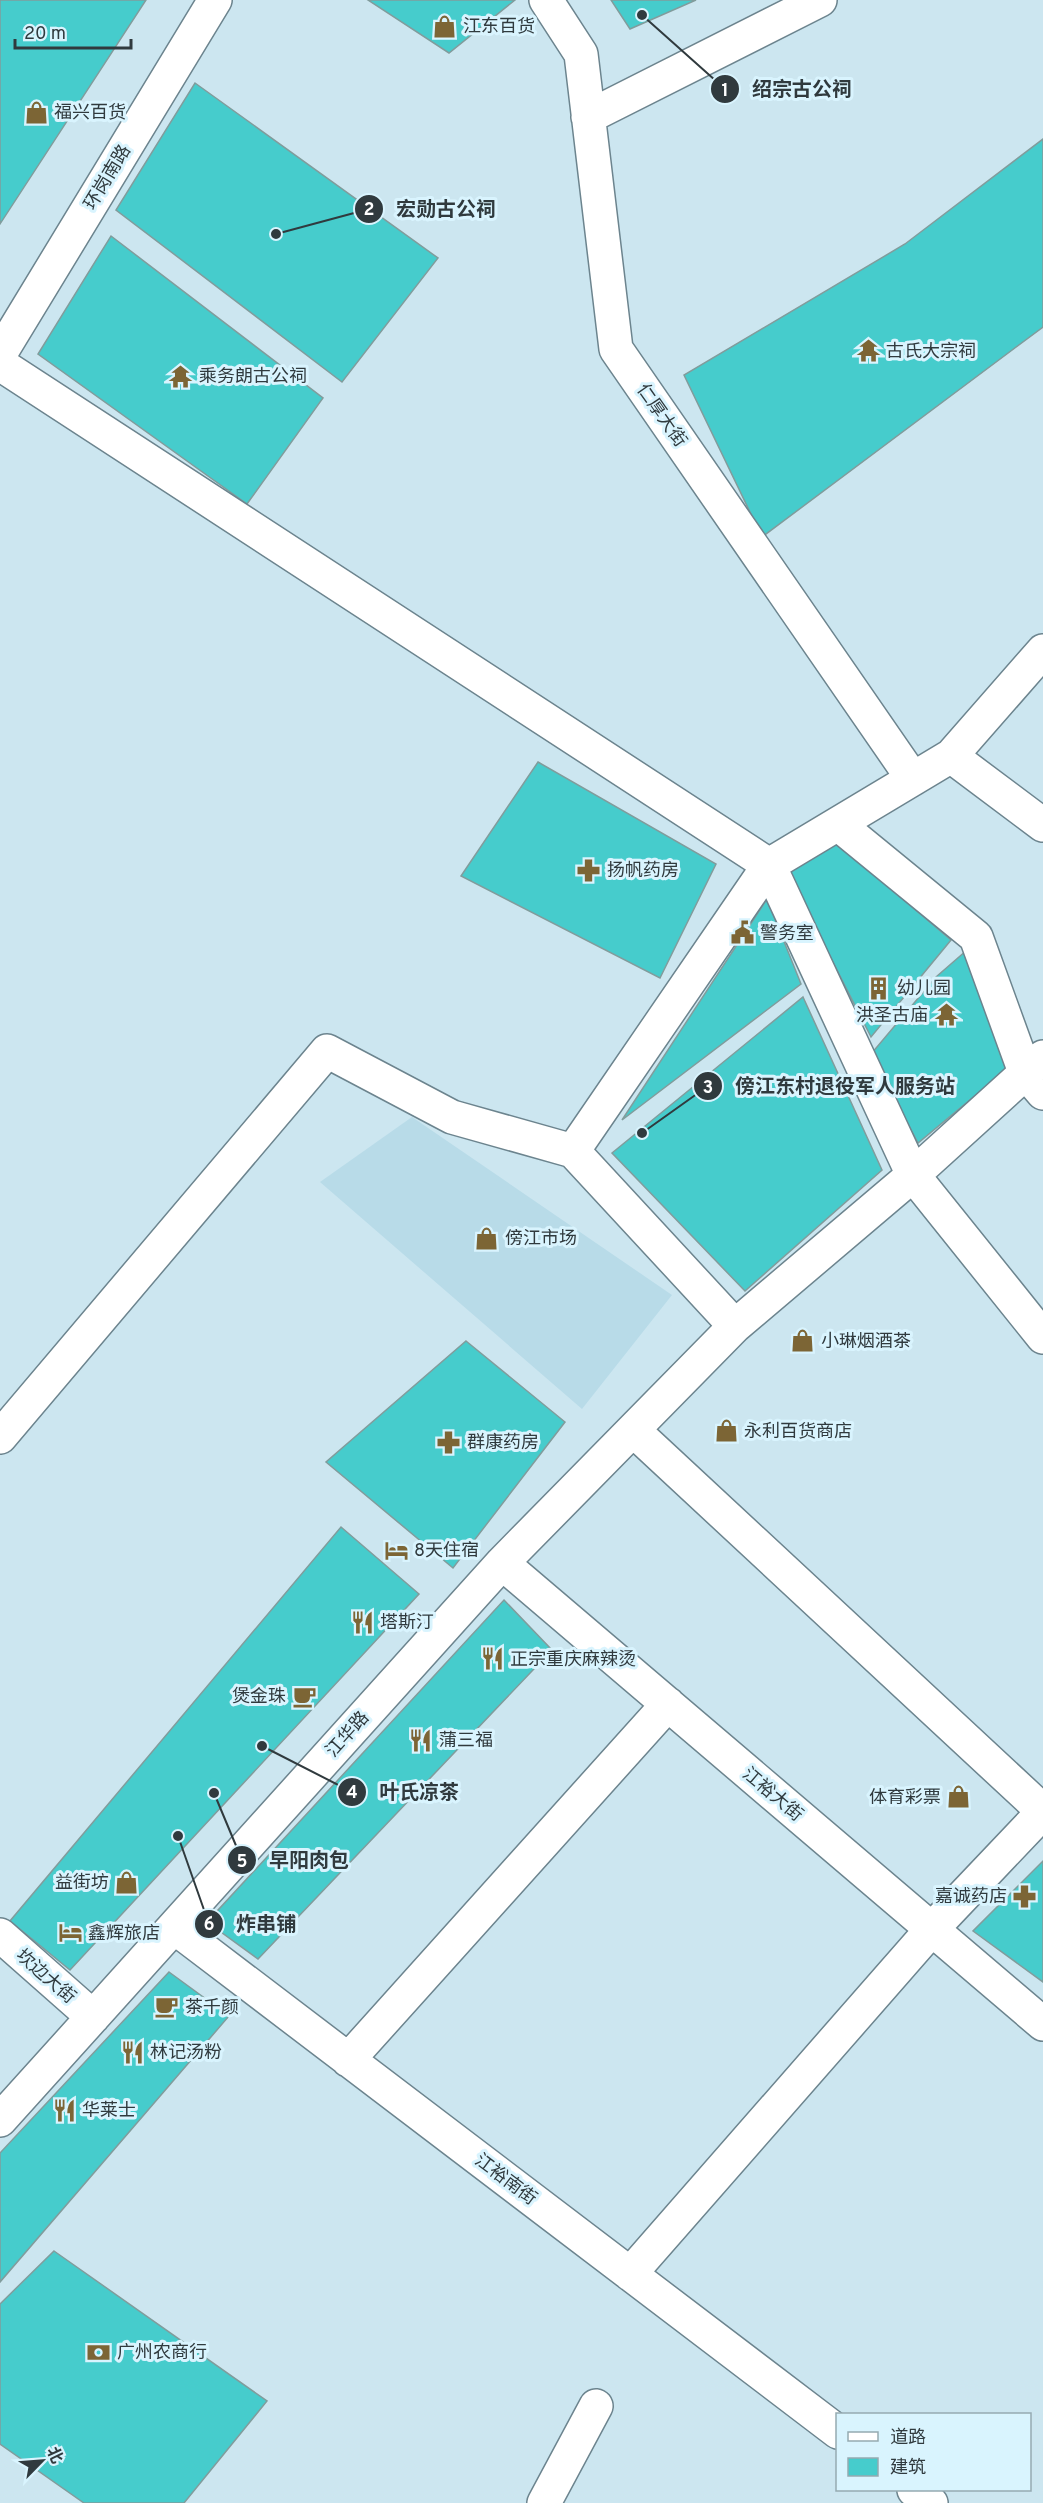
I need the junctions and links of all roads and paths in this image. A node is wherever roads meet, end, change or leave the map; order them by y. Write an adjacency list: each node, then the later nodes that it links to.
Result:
1 (215, 0): 5 (street, 环岗南路)
2 (546, 0): 4 (street, 仁厚大街)
3 (820, 0): 4 (street)
4 (588, 117): 9 (street, 仁厚大街)
5 (0, 354)
6 (0, 364): 12 (street)
7 (1043, 651): 8 (street)
8 (951, 756): 9 (street); 11 (street)
9 (913, 779): 10 (street)
10 (838, 824): 12 (street); 13 (street)
11 (1043, 825)
12 (769, 866): 14 (street); 15 (street)
13 (1037, 1074): 15 (street, 江华路)
14 (573, 1151): 16 (street); 19 (street)
15 (913, 1175): 16 (street, 江华路); 17 (street)
16 (735, 1326): 18 (street, 江华路)
17 (1043, 1337)
18 (633, 1430): 20 (street, 江华路); 22 (street)
19 (0, 1437)
20 (502, 1563): 21 (street, 江裕大街); 23 (street, 江华路)
21 (668, 1704): 24 (street, 江裕大街); 28 (street)
22 (1043, 1812): 24 (street)
23 (174, 1927): 26 (street, 江华路); 28 (street, 江裕南街)
24 (932, 1929): 27 (street, 江裕大街); 30 (street)
25 (0, 1935): 26 (street, 坎边大街)
26 (93, 2017): 29 (street, 江华路)
27 (1043, 2024)
28 (348, 2060): 30 (street, 江裕南街)
29 (0, 2120)
30 (630, 2274): 32 (street, 江裕南街)
31 (596, 2406): 34 (street)
32 (836, 2431)
33 (915, 2491): 35 (street)
34 (544, 2503)
35 (931, 2503)

